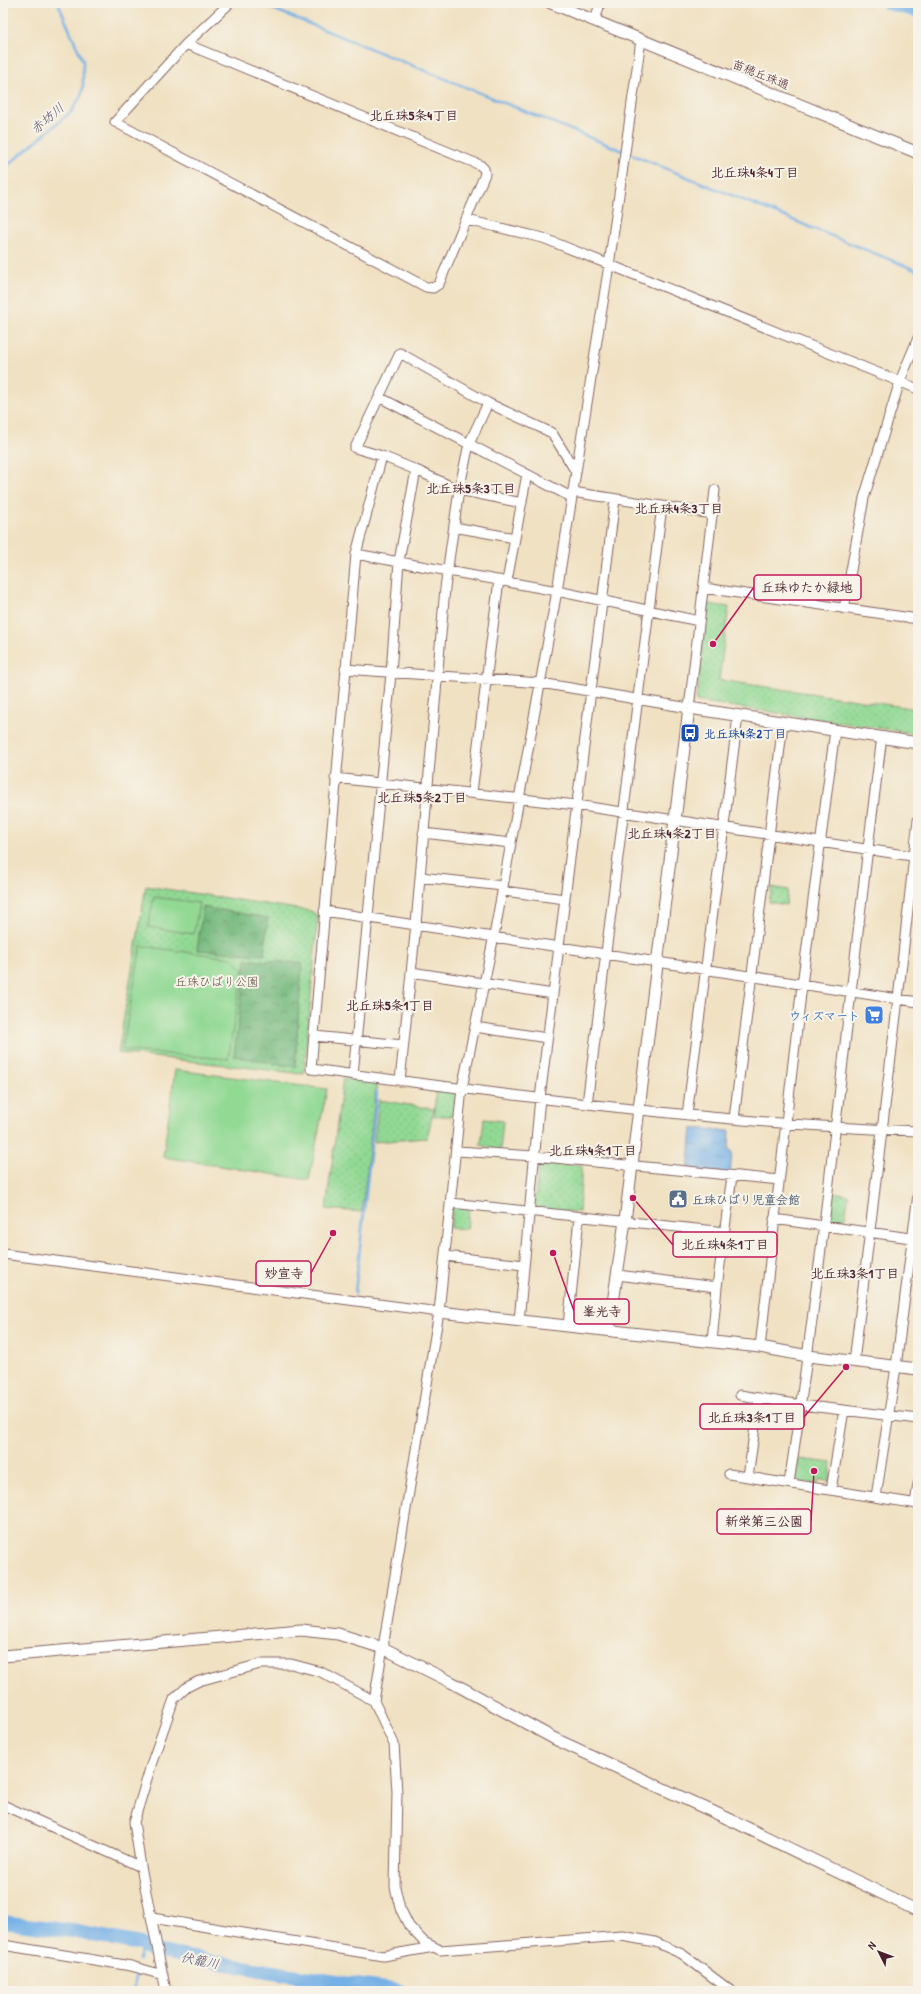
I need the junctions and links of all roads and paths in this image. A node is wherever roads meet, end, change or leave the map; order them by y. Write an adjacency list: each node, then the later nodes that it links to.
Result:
1 (230, 3): 6 (street)
2 (551, 3): 4 (street, 苗穂丘珠通)
3 (600, 3): 4 (street)
4 (595, 21): 5 (street, 苗穂丘珠通)
5 (641, 40): 7 (street, 苗穂丘珠通); 9 (street)
6 (186, 44): 8 (street); 8 (street)
7 (918, 153)
8 (467, 220): 9 (street)
9 (609, 265): 11 (street); 18 (street)
10 (918, 338): 11 (street)
11 (900, 381): 12 (street); 36 (street)
12 (918, 389)
13 (379, 397): 14 (street); 15 (street); 16 (street)
14 (488, 403): 15 (street); 18 (street)
15 (469, 444): 19 (street); 20 (street)
16 (382, 456): 17 (street); 29 (street)
17 (416, 470): 20 (street); 30 (street)
18 (576, 472): 22 (street)
19 (527, 474): 22 (street); 24 (street)
20 (460, 490): 24 (street); 27 (street)
21 (715, 490): 26 (street)
22 (572, 495): 23 (street); 34 (street)
23 (615, 499): 25 (street); 35 (street)
24 (522, 503): 28 (street)
25 (662, 506): 26 (street); 37 (street)
26 (713, 514): 33 (street)
27 (454, 526): 28 (street); 31 (street)
28 (515, 538): 32 (street)
29 (356, 554): 30 (street); 40 (street)
30 (399, 561): 31 (street); 41 (street)
31 (447, 570): 32 (street); 42 (street)
32 (503, 581): 34 (street); 43 (street)
33 (704, 588): 36 (street); 39 (street)
34 (557, 590): 35 (street); 44 (street)
35 (602, 600): 37 (street); 45 (street)
36 (844, 609): 38 (street)
37 (649, 610): 39 (street); 46 (street)
38 (918, 619)
39 (699, 621): 47 (street)
40 (345, 669): 41 (street); 53 (street)
41 (391, 672): 42 (street); 54 (street)
42 (438, 674): 43 (street); 55 (street)
43 (488, 679): 44 (street); 56 (street)
44 (541, 683): 45 (street); 57 (street)
45 (590, 691): 46 (street); 58 (street)
46 (637, 698): 47 (street); 59 (street)
47 (689, 708): 48 (street); 60 (street)
48 (738, 716): 49 (street); 62 (street)
49 (783, 723): 50 (street); 64 (street)
50 (835, 730): 51 (street); 65 (street)
51 (882, 737): 52 (street); 67 (street)
52 (918, 743)
53 (335, 778): 54 (street); 72 (street)
54 (381, 782): 55 (street); 73 (street)
55 (428, 788): 56 (street); 63 (street)
56 (472, 792): 57 (street)
57 (520, 798): 58 (street); 66 (street)
58 (576, 804): 59 (street); 71 (street)
59 (624, 812): 60 (street); 77 (street)
60 (674, 820): 62 (street); 78 (street)
61 (918, 820): 68 (street)
62 (724, 828): 64 (street); 79 (street)
63 (423, 833): 66 (street); 69 (street)
64 (770, 835): 65 (street); 81 (street)
65 (820, 842): 67 (street); 83 (street)
66 (511, 843): 70 (street)
67 (867, 849): 68 (street); 84 (street)
68 (916, 857): 86 (street)
69 (420, 877): 70 (street); 74 (street)
70 (503, 888): 71 (street); 75 (street)
71 (565, 899): 76 (street)
72 (324, 911): 73 (street); 89 (street)
73 (368, 918): 74 (street); 91 (street)
74 (416, 924): 75 (street); 80 (street)
75 (494, 936): 76 (street); 82 (street)
76 (559, 947): 77 (street); 85 (street)
77 (607, 954): 78 (street); 97 (street)
78 (656, 962): 79 (street); 98 (street)
79 (705, 970): 81 (street); 99 (street)
80 (411, 972): 82 (street); 92 (street)
81 (752, 977): 83 (street); 100 (street)
82 (485, 982): 85 (street); 88 (street)
83 (802, 985): 84 (street); 101 (street)
84 (852, 992): 86 (street); 102 (street)
85 (553, 994): 90 (street)
86 (898, 999): 87 (street); 103 (street)
87 (918, 1002)
88 (475, 1027): 90 (street); 95 (street)
89 (314, 1036): 91 (street); 93 (street)
90 (547, 1038): 96 (street)
91 (356, 1040): 92 (street); 93 (street)
92 (403, 1045): 94 (street)
93 (353, 1075): 94 (street)
94 (400, 1081): 95 (street)
95 (462, 1088): 96 (street); 105 (street)
96 (540, 1098): 97 (street); 106 (street)
97 (587, 1104): 98 (street)
98 (638, 1111): 99 (street); 107 (street)
99 (687, 1115): 100 (street)
100 (734, 1119): 101 (street)
101 (786, 1123): 102 (street); 109 (street)
102 (834, 1127): 103 (street); 116 (street)
103 (881, 1130): 104 (street); 118 (street)
104 (918, 1131)
105 (457, 1151): 106 (street); 111 (street)
106 (534, 1156): 107 (street); 112 (street)
107 (632, 1166): 108 (street); 115 (street)
108 (732, 1176): 109 (street); 117 (street)
109 (779, 1180): 114 (street)
110 (918, 1194): 119 (street)
111 (451, 1203): 112 (street); 121 (street)
112 (528, 1212): 113 (street); 122 (street)
113 (579, 1218): 115 (street); 127 (street)
114 (774, 1220): 116 (street); 130 (street)
115 (625, 1221): 117 (street); 123 (street)
116 (823, 1226): 118 (street); 131 (street)
117 (725, 1232): 124 (street)
118 (869, 1233): 119 (street); 132 (street)
119 (915, 1239): 133 (street)
120 (3, 1254): 125 (street)
121 (445, 1256): 122 (street); 125 (street)
122 (524, 1265): 126 (street)
123 (616, 1275): 124 (street); 128 (street)
124 (717, 1287): 129 (street)
125 (439, 1312): 126 (street); 148 (street)
126 (519, 1321): 127 (street)
127 (568, 1326): 128 (street)
128 (609, 1330): 129 (street)
129 (712, 1342): 130 (street)
130 (760, 1347): 131 (street)
131 (808, 1356): 132 (street); 137 (street)
132 (854, 1362): 133 (street)
133 (896, 1367): 134 (street); 139 (street)
134 (918, 1370)
135 (740, 1395): 136 (street)
136 (759, 1398): 137 (street); 142 (street)
137 (801, 1405): 138 (street); 143 (street)
138 (844, 1410): 139 (street); 145 (street)
139 (889, 1416): 140 (street); 146 (street)
140 (918, 1419)
141 (729, 1474): 142 (street)
142 (748, 1477): 143 (street)
143 (789, 1483): 145 (street)
144 (918, 1484): 147 (street)
145 (831, 1490): 146 (street)
146 (876, 1497): 147 (street)
147 (916, 1504)
148 (383, 1648): 149 (street); 150 (street); 153 (street)
149 (3, 1656)
150 (374, 1701): 152 (street); 156 (street)
151 (3, 1804): 152 (street)
152 (141, 1867): 154 (street)
153 (918, 1911)
154 (153, 1922): 156 (street); 157 (street)
155 (3, 1944): 157 (street)
156 (434, 1947): 159 (street)
157 (163, 1975): 158 (street)
158 (166, 1991)
159 (730, 1991)

